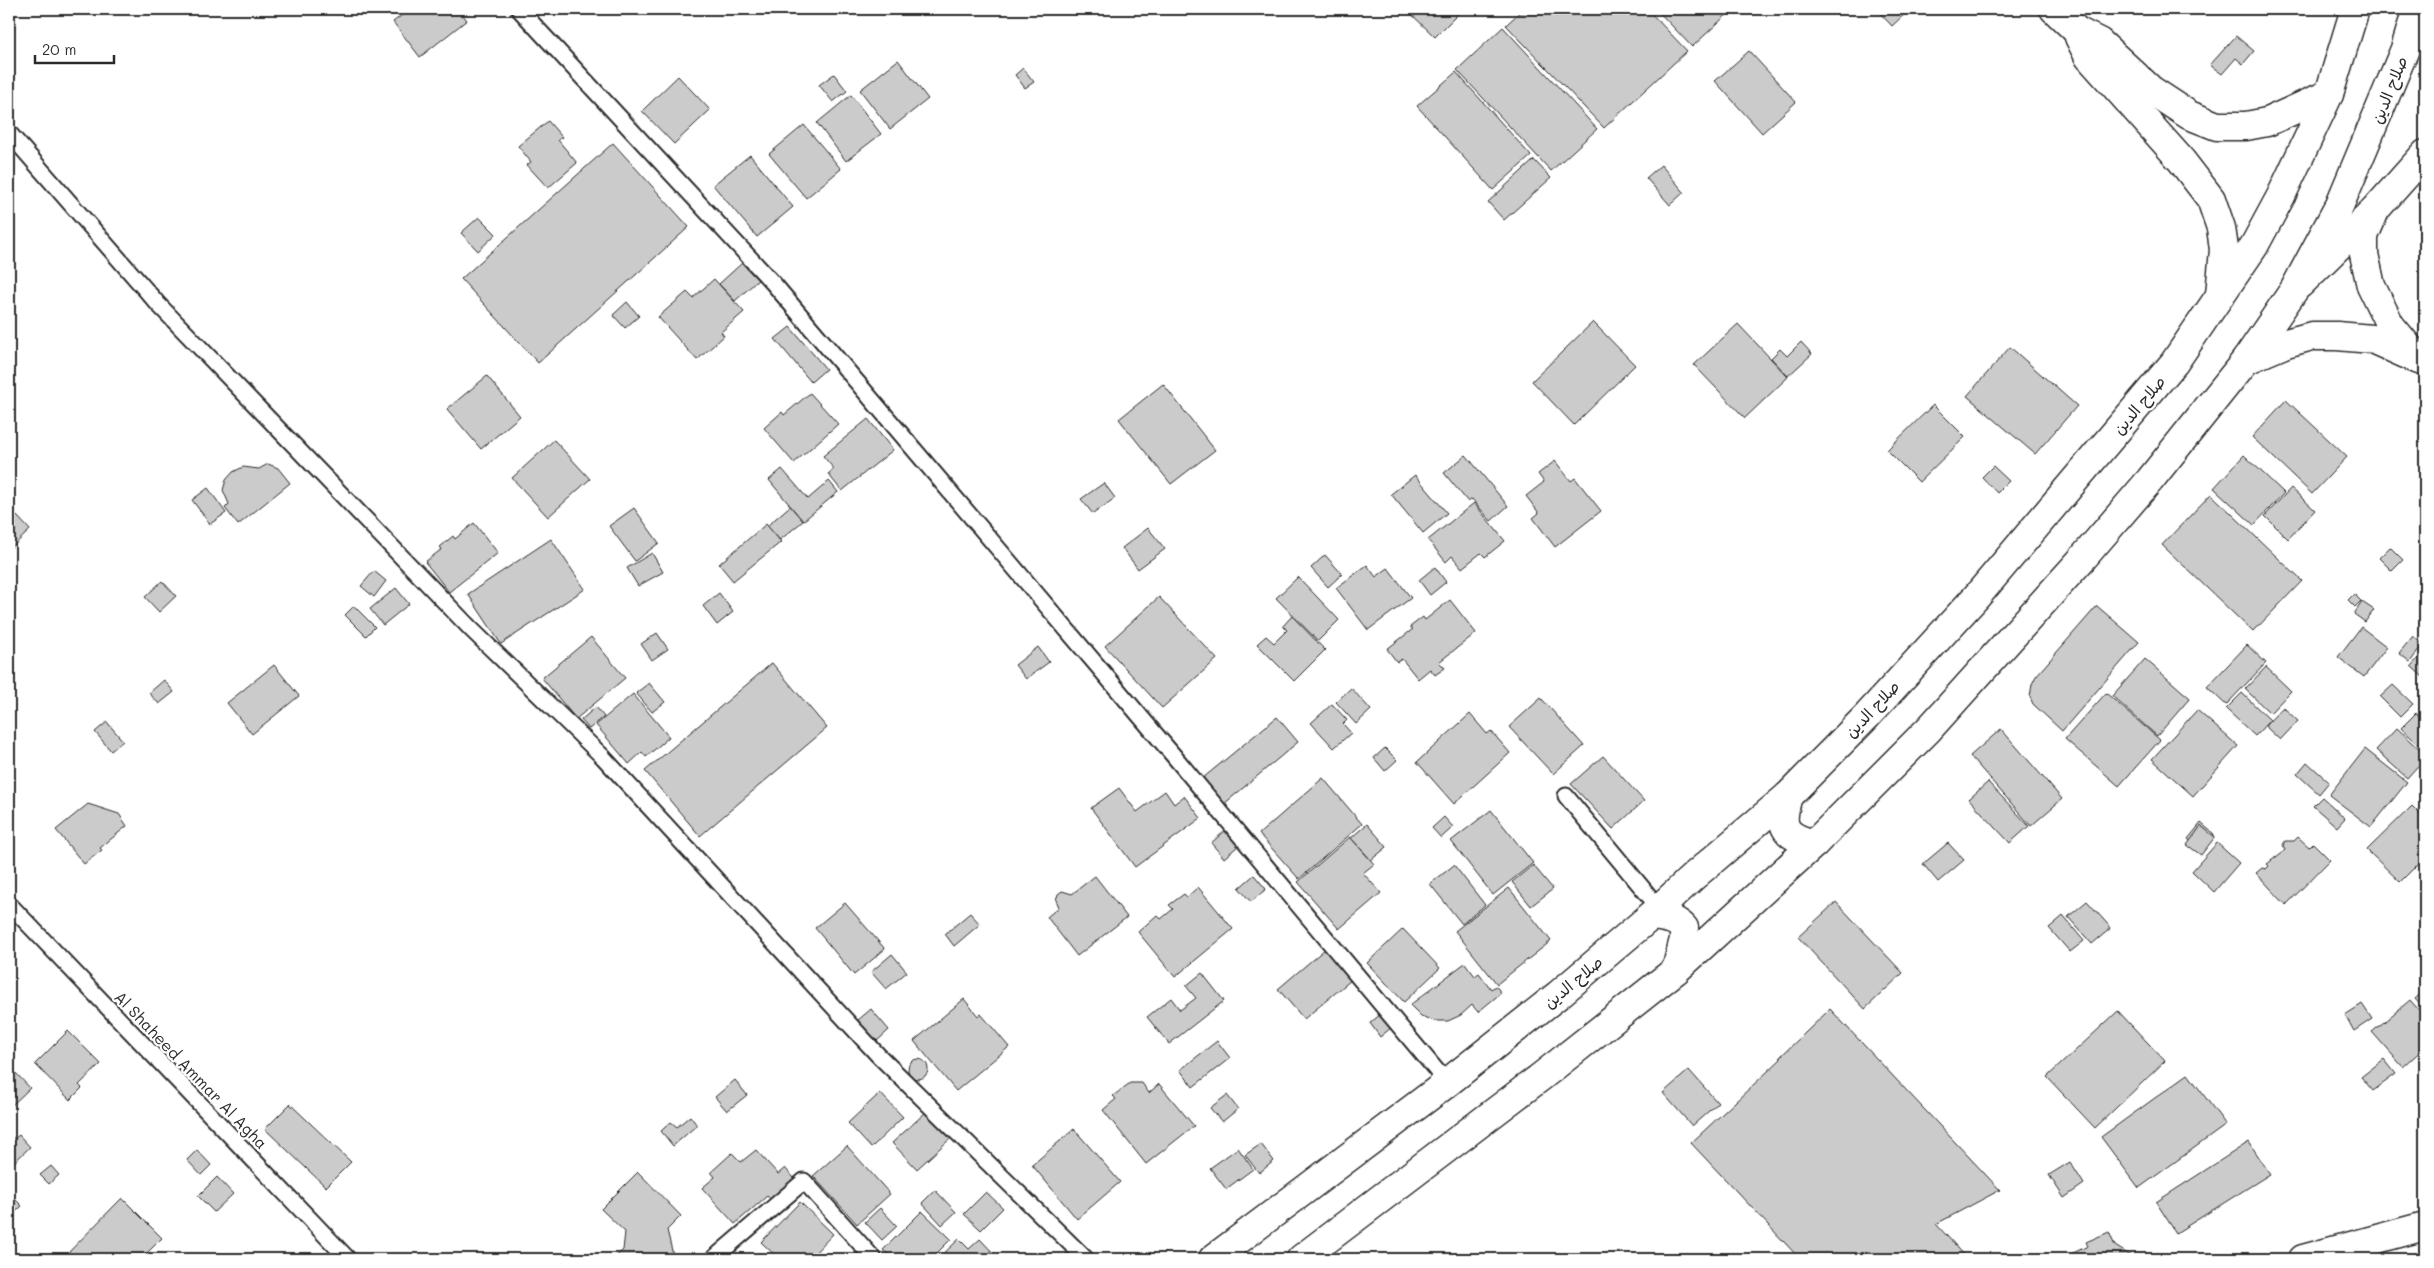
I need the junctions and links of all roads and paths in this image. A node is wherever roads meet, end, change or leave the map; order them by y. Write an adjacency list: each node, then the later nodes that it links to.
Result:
1 (519, 9): 20 (lane)
2 (2054, 9): 5 (main road)
3 (2355, 9): 6 (main road, صلاح الدين)
4 (2418, 9): 10 (main road, صلاح الدين)
5 (2077, 31): 6 (main road); 11 (main road)
6 (2329, 94): 11 (main road, صلاح الدين)
7 (9, 133): 25 (lane)
8 (2425, 154): 9 (main road)
9 (2375, 210): 10 (main road); 13 (main road)
10 (2294, 290): 12 (main road, صلاح الدين)
11 (2220, 295): 15 (main road, صلاح الدين)
12 (2246, 360): 13 (main road); 16 (main road, صلاح الدين)
13 (2422, 363)
14 (1566, 796): 18 (lane)
15 (1788, 796): 16 (main road); 18 (main road, صلاح الدين)
16 (1814, 844): 19 (main road, صلاح الدين)
17 (9, 904): 22 (lane, Al Shaheed Ammar Al Agha)
18 (1655, 912): 19 (main road); 20 (main road, صلاح الدين)
19 (1676, 970): 27 (main road, صلاح الدين)
20 (1447, 1083): 26 (main road, صلاح الدين)
21 (2425, 1226): 28 (main road)
22 (348, 1259)
23 (713, 1259): 24 (lane)
24 (874, 1259)
25 (1086, 1259)
26 (1213, 1259)
27 (1301, 1259)
28 (2303, 1259)

